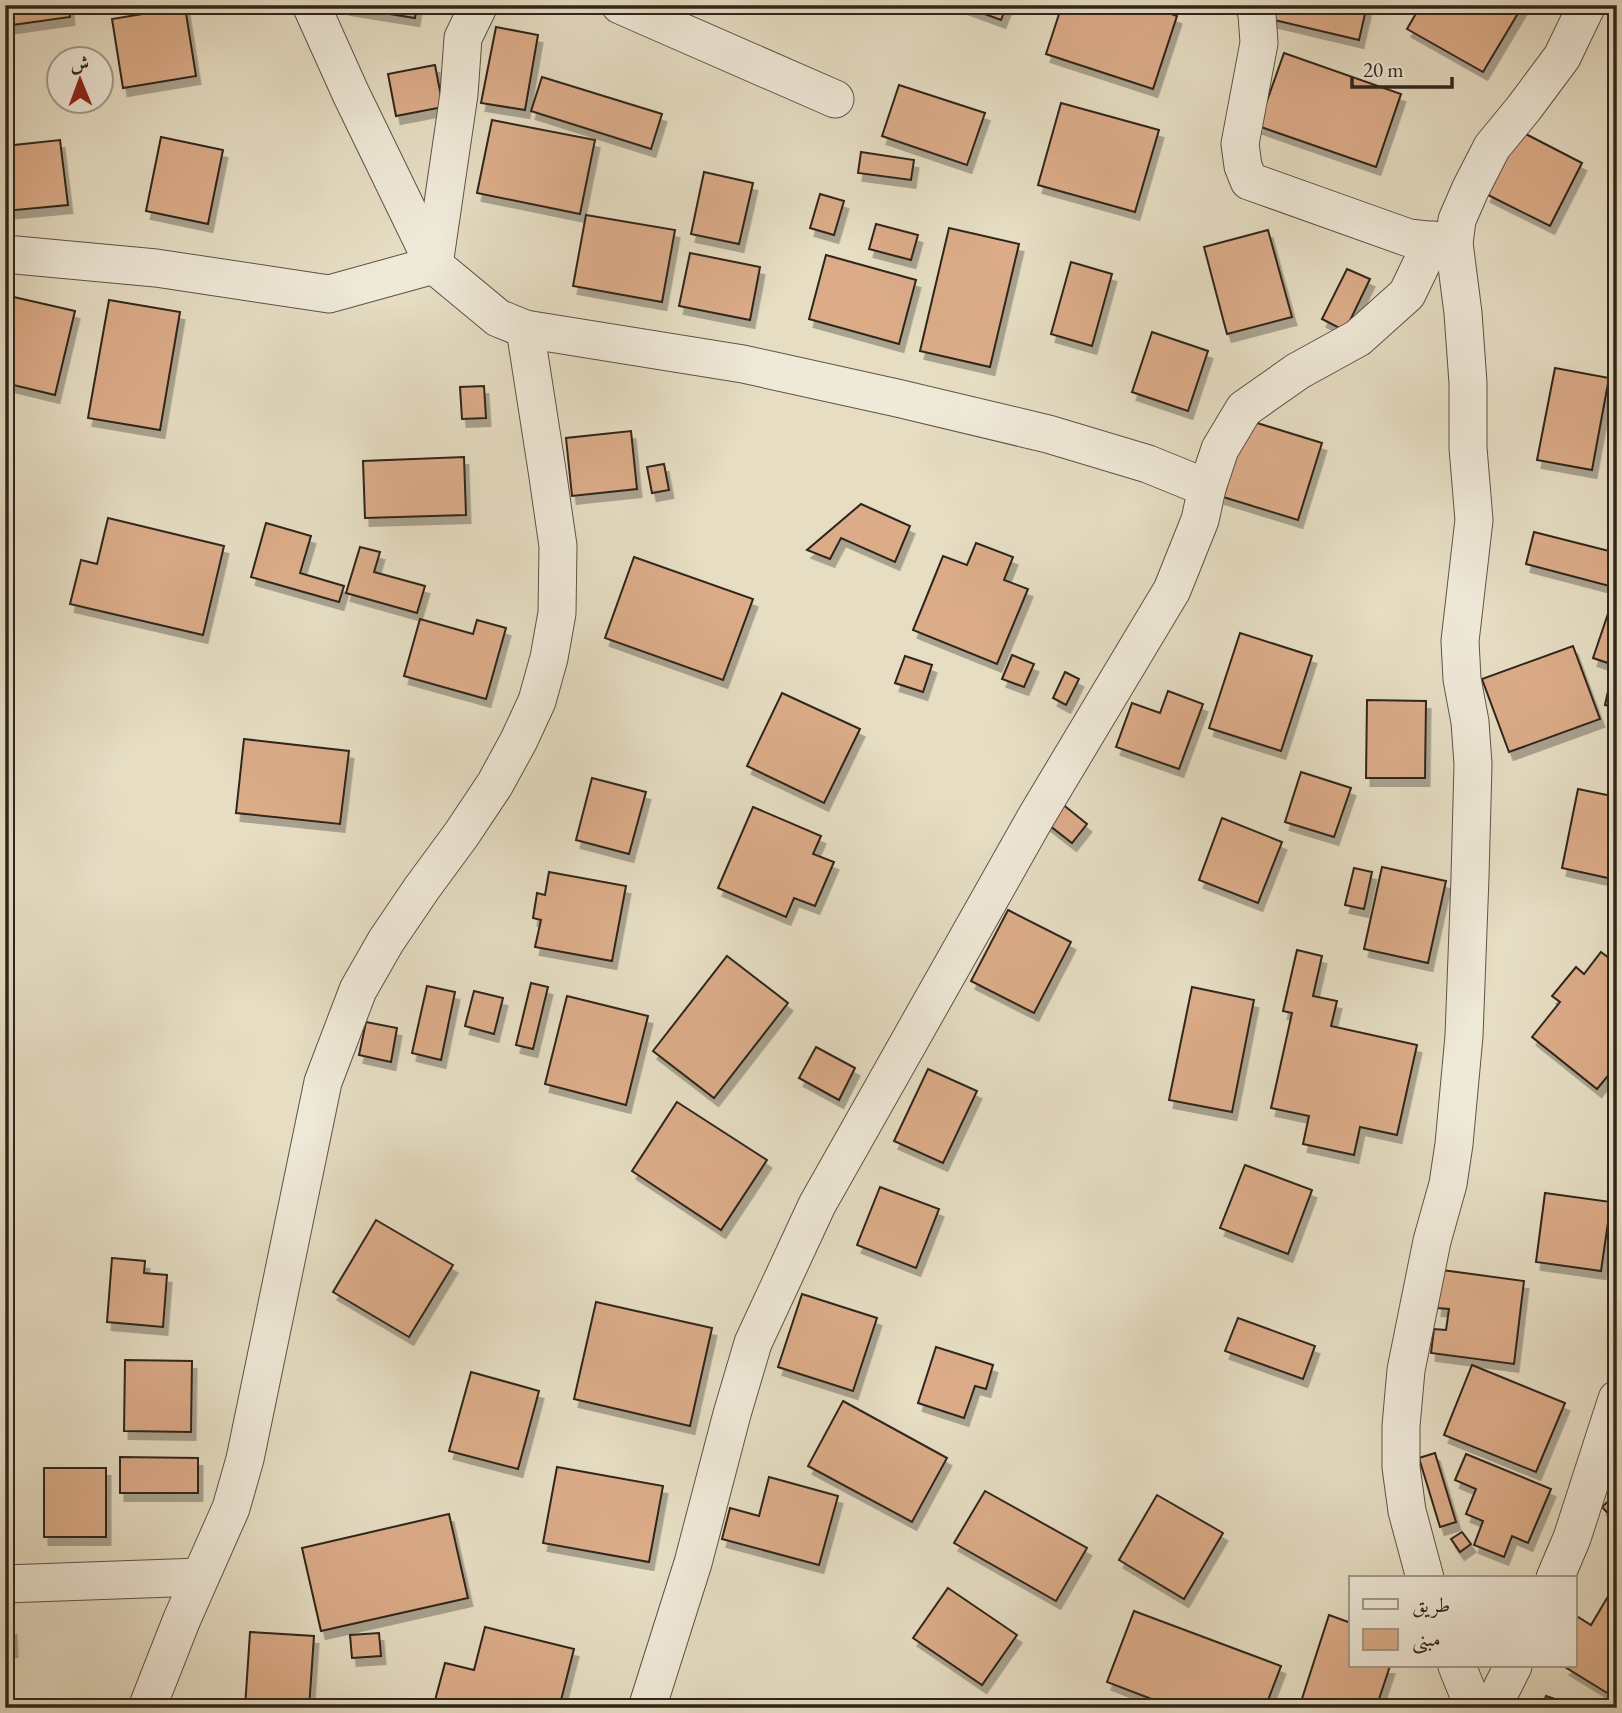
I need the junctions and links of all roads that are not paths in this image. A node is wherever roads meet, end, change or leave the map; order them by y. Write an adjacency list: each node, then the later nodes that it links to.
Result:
1 (311, 5): 9 (street)
2 (479, 5): 9 (street)
3 (620, 5): 6 (street)
4 (1254, 5): 7 (street)
5 (1587, 5): 7 (street)
6 (835, 99)
7 (1444, 242): 11 (street); 13 (street)
8 (5, 254): 9 (street)
9 (434, 265): 10 (street)
10 (525, 329): 11 (street); 15 (street)
11 (1208, 488): 20 (street)
12 (1617, 1399): 14 (street)
13 (1424, 1576)
14 (1556, 1576)
15 (200, 1577): 16 (street); 19 (street)
16 (5, 1584)
17 (1458, 1668): 21 (street)
18 (1512, 1668): 22 (street)
19 (147, 1708)
20 (647, 1708)
21 (1474, 1708)
22 (1492, 1708)

